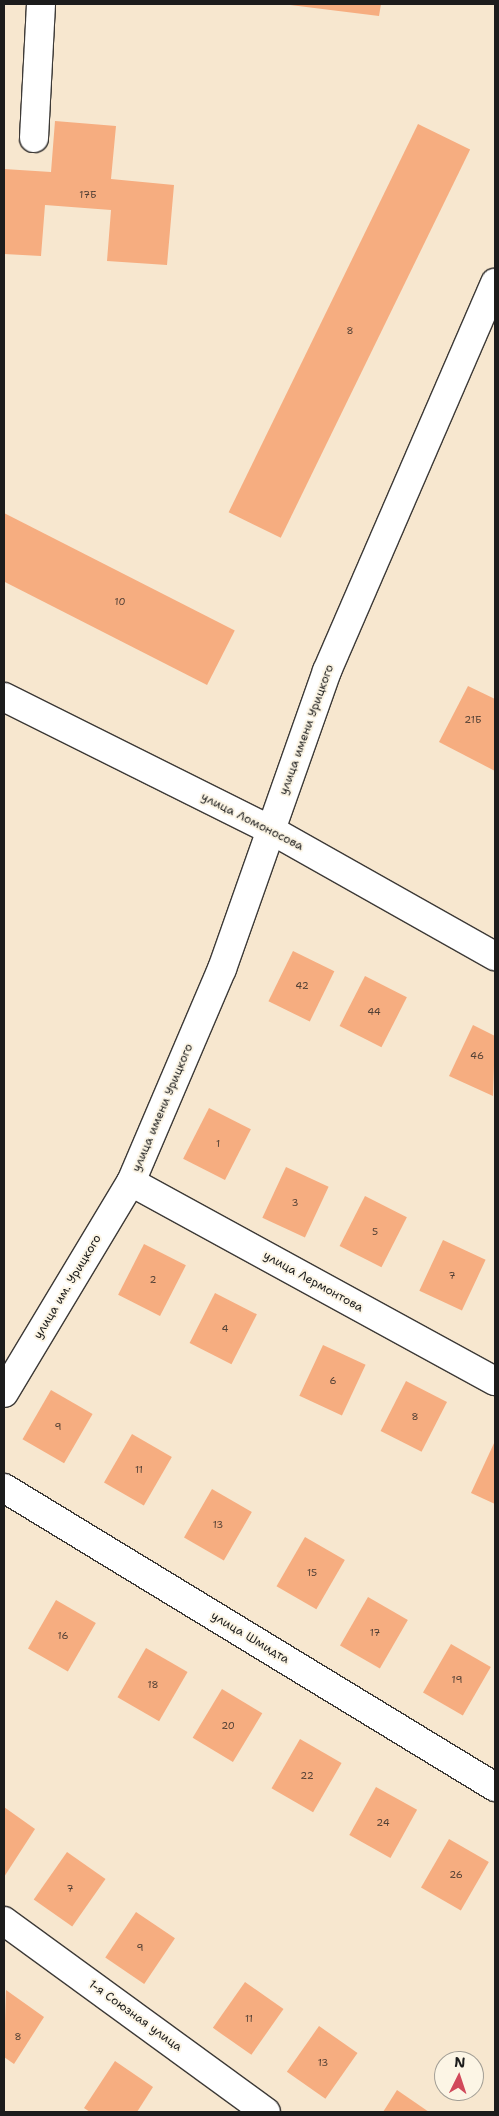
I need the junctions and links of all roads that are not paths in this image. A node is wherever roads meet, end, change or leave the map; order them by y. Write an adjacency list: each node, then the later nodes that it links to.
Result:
1 (41, 4): 2 (street)
2 (34, 138)
3 (495, 283): 5 (street, улица имени Урицкого)
4 (4, 698): 5 (street, улица Ломоносова)
5 (271, 830): 6 (street, улица Ломоносова); 7 (street, улица имени Урицкого)
6 (495, 956)
7 (131, 1182): 8 (street, улица Лермонтова); 9 (street, улица им. Урицкого)
8 (495, 1381)
9 (4, 1393)
10 (4, 1488): 11 (street, улица Шмидта)
11 (495, 1787)
12 (4, 1921): 13 (street, 1-я Союзная улица)
13 (266, 2112)

